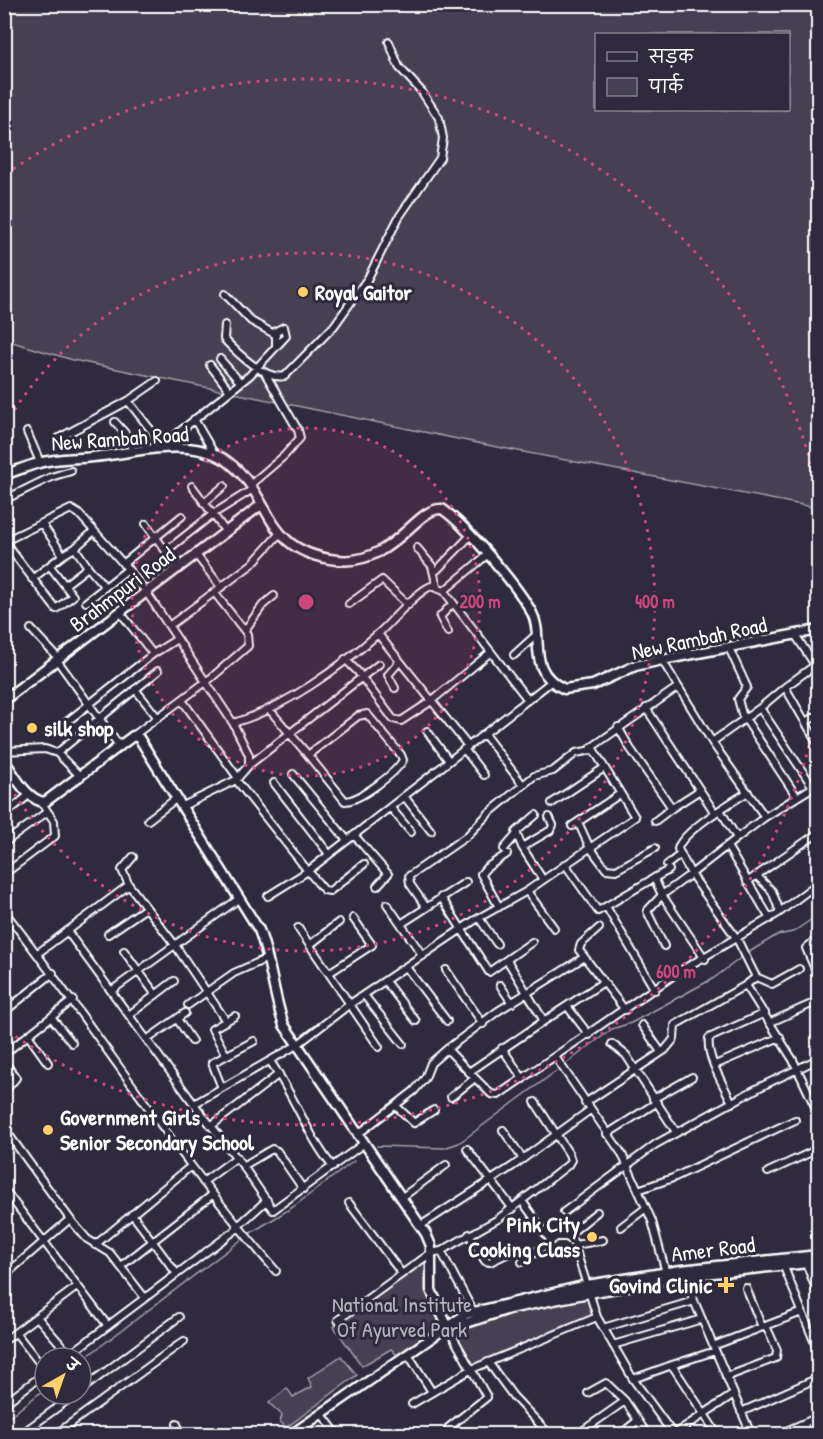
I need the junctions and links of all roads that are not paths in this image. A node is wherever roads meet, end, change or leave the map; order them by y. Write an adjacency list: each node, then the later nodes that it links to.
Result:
1 (389, 42): 9 (street)
2 (225, 294): 4 (street)
3 (225, 325): 8 (street)
4 (276, 334): 5 (street); 5 (street)
5 (276, 344): 8 (street)
6 (220, 359): 11 (street)
7 (210, 365): 12 (street)
8 (257, 367): 9 (street); 11 (street)
9 (266, 374): 26 (street)
10 (157, 381): 13 (street)
11 (240, 382): 12 (street)
12 (230, 390): 14 (street)
13 (128, 401): 17 (street); 18 (street)
14 (194, 419): 18 (street); 20 (street)
15 (115, 422): 19 (street)
16 (27, 432): 21 (street)
17 (59, 438)
18 (160, 447): 19 (street, New Rambah Road); 20 (street, New Rambah Road)
19 (134, 452): 21 (street, New Rambah Road)
20 (215, 455): 26 (street, New Rambah Road)
21 (40, 462): 23 (street, New Rambah Road)
22 (71, 471): 27 (street)
23 (4, 475)
24 (192, 486): 28 (street)
25 (225, 486): 28 (street)
26 (252, 487): 29 (street, New Rambah Road); 30 (street)
27 (4, 500)
28 (204, 503): 30 (street)
29 (261, 506): 35 (street, Brahmpuri Road); 36 (street, New Rambah Road)
30 (213, 514): 35 (street); 42 (street)
31 (182, 516): 38 (street)
32 (42, 524): 34 (street); 39 (street); 43 (street)
33 (146, 524): 38 (street)
34 (93, 532): 40 (street); 47 (street)
35 (226, 532): 45 (street, Brahmpuri Road)
36 (279, 534): 37 (street, New Rambah Road); 54 (street)
37 (471, 535): 44 (street, New Rambah Road); 50 (street)
38 (156, 538): 42 (street); 47 (street)
39 (5, 541): 51 (street)
40 (75, 548): 43 (street); 48 (street)
41 (417, 548): 55 (street)
42 (166, 551): 49 (street)
43 (63, 555): 46 (street)
44 (487, 555): 56 (street); 71 (street, New Rambah Road)
45 (197, 556): 49 (street, Brahmpuri Road); 54 (street)
46 (51, 566): 51 (street); 52 (street)
47 (126, 566): 53 (street); 58 (street)
48 (88, 567): 52 (street); 53 (street)
49 (179, 569): 58 (street, Brahmpuri Road)
50 (436, 570)
51 (32, 579): 52 (street)
52 (66, 584)
53 (105, 587): 60 (street)
54 (221, 587): 57 (street)
55 (437, 587): 56 (street); 63 (street)
56 (444, 591): 61 (street)
57 (214, 592): 65 (street); 67 (street)
58 (147, 593): 64 (street, Brahmpuri Road); 65 (street)
59 (274, 596): 67 (street)
60 (86, 602)
61 (453, 603): 69 (street); 75 (street)
62 (349, 604): 63 (street)
63 (408, 605): 70 (street)
64 (120, 612): 76 (street); 79 (street, Brahmpuri Road)
65 (169, 626): 73 (street)
66 (31, 629): 79 (street)
67 (244, 630): 87 (street)
68 (819, 630): 72 (street, New Rambah Road)
69 (448, 632)
70 (378, 634): 78 (street); 81 (street)
71 (536, 635): 77 (street); 86 (street, New Rambah Road)
72 (796, 636): 74 (street, New Rambah Road); 83 (street)
73 (177, 639): 76 (street); 87 (street)
74 (729, 648): 80 (street, New Rambah Road); 103 (street)
75 (491, 652): 94 (street); 95 (street)
76 (153, 654): 96 (street)
77 (514, 655)
78 (345, 659): 85 (street); 99 (street)
79 (58, 660): 92 (street, Brahmpuri Road); 96 (street)
80 (662, 660): 86 (street, New Rambah Road); 88 (street)
81 (400, 661): 90 (street); 95 (street)
82 (380, 664): 85 (street)
83 (817, 664): 89 (street)
84 (158, 671): 91 (street)
85 (362, 678): 95 (street); 110 (street)
86 (552, 681): 94 (street)
87 (205, 683): 93 (street); 105 (street)
88 (678, 687): 97 (street); 112 (street)
89 (784, 687): 98 (street); 104 (street)
90 (395, 688)
91 (135, 689): 101 (street); 102 (street)
92 (4, 700)
93 (182, 700): 102 (street); 128 (street)
94 (528, 700): 109 (street)
95 (431, 701): 115 (street)
96 (90, 706): 101 (street); 108 (street)
97 (646, 708): 106 (street); 132 (street)
98 (760, 708): 103 (street); 131 (street)
99 (269, 709): 105 (street); 110 (street)
100 (819, 715): 104 (street)
101 (100, 718): 114 (street); 118 (street)
102 (158, 718): 111 (street)
103 (746, 719): 112 (street); 137 (street)
104 (806, 722): 113 (street)
105 (233, 723): 122 (street)
106 (618, 727): 116 (street); 142 (street)
107 (427, 731): 121 (street)
108 (54, 732)
109 (483, 734): 115 (street); 130 (street)
110 (290, 735): 119 (street); 122 (street)
111 (134, 736): 114 (street); 139 (street)
112 (712, 742): 133 (street)
113 (819, 744)
114 (120, 747): 127 (street)
115 (466, 748): 121 (street); 126 (street)
116 (592, 750): 123 (street); 130 (street)
117 (4, 751): 118 (street)
118 (57, 753): 127 (street)
119 (308, 755): 119 (street)
120 (4, 760): 124 (street)
121 (449, 761): 136 (street)
122 (249, 765): 128 (street)
123 (604, 768): 134 (street); 140 (street)
124 (8, 774): 135 (street)
125 (293, 774): 157 (street)
126 (484, 776)
127 (81, 777): 138 (street)
128 (237, 779): 139 (street); 168 (street)
129 (274, 783): 163 (street)
130 (523, 785): 185 (street)
131 (816, 785): 137 (street)
132 (700, 790): 142 (street); 144 (street)
133 (748, 792): 144 (street); 148 (street)
134 (620, 794): 159 (street); 159 (street)
135 (29, 795): 138 (street); 145 (street)
136 (404, 796): 141 (street); 151 (street)
137 (797, 798): 148 (street)
138 (41, 802): 143 (street)
139 (180, 802): 149 (street); 183 (street)
140 (552, 803)
141 (390, 807): 152 (street); 154 (street)
142 (672, 808): 150 (street)
143 (47, 812): 158 (street); 169 (street)
144 (718, 812): 156 (street); 164 (street)
145 (4, 815)
146 (536, 815): 155 (street)
147 (549, 817): 161 (street)
148 (765, 817): 156 (street)
149 (148, 820)
150 (655, 821)
151 (431, 831)
152 (411, 832)
153 (819, 833): 171 (street)
154 (354, 834): 157 (street); 178 (street)
155 (517, 834): 161 (street); 186 (street)
156 (737, 838): 160 (street)
157 (347, 840): 163 (street)
158 (4, 843)
159 (589, 846): 162 (street); 167 (street)
160 (727, 846): 170 (street); 175 (street)
161 (522, 847): 173 (street)
162 (655, 848)
163 (329, 854): 168 (street)
164 (681, 854): 170 (street); 172 (street)
165 (133, 857): 177 (street)
166 (364, 864): 168 (street)
167 (565, 864): 173 (street); 188 (street)
168 (308, 871): 181 (street)
169 (4, 874)
170 (691, 874): 180 (street); 203 (street)
171 (756, 876): 175 (street); 190 (street)
172 (654, 878): 180 (street); 188 (street)
173 (543, 880): 179 (street)
174 (466, 882): 182 (street)
175 (747, 882): 193 (street)
176 (819, 883): 190 (street)
177 (129, 885): 187 (street); 200 (street)
178 (377, 886)
179 (527, 891): 186 (street); 197 (street)
180 (662, 895): 208 (street); 214 (street)
181 (268, 896)
182 (441, 897): 185 (street); 199 (street)
183 (240, 898): 207 (street); 212 (street)
184 (387, 904): 195 (street)
185 (426, 907): 195 (street)
186 (499, 907): 192 (street)
187 (146, 908): 201 (street); 207 (street)
188 (607, 908): 230 (street)
189 (4, 911): 210 (street)
190 (780, 912): 193 (street)
191 (353, 918): 222 (street)
192 (479, 918): 199 (street); 206 (street)
193 (770, 919): 203 (street)
194 (339, 922): 205 (street)
195 (401, 924): 211 (street)
196 (298, 928): 205 (street)
197 (554, 928)
198 (598, 928): 213 (street)
199 (462, 929): 211 (street); 215 (street)
200 (67, 931): 210 (street); 231 (street)
201 (108, 934)
202 (819, 938): 216 (street)
203 (737, 939): 214 (street); 224 (street)
204 (532, 942): 215 (street)
205 (311, 944): 222 (street)
206 (497, 944)
207 (175, 945): 220 (street); 232 (street)
208 (664, 946)
209 (124, 951): 220 (street)
210 (38, 953): 221 (street)
211 (423, 956): 217 (street)
212 (268, 958): 232 (street); 266 (street)
213 (583, 958): 227 (street); 233 (street)
214 (705, 958): 230 (street)
215 (507, 960): 233 (street)
216 (816, 964): 223 (street)
217 (406, 967): 226 (street); 252 (street)
218 (799, 969): 224 (street)
219 (446, 970): 255 (street)
220 (139, 971): 231 (street); 234 (street)
221 (53, 973): 236 (street); 243 (street)
222 (329, 973): 239 (street)
223 (819, 976)
224 (756, 977): 229 (street)
225 (174, 981): 234 (street)
226 (385, 981): 235 (street); 251 (street)
227 (602, 983): 241 (street); 242 (street)
228 (500, 984): 238 (street)
229 (746, 985): 245 (street); 270 (street)
230 (655, 990): 242 (street)
231 (111, 991): 246 (street)
232 (206, 991): 240 (street); 250 (street)
233 (526, 993): 238 (street); 253 (street)
234 (156, 995): 246 (street)
235 (364, 995): 239 (street); 264 (street)
236 (73, 1000): 248 (street); 313 (street)
237 (819, 1001): 254 (street)
238 (512, 1003): 255 (street)
239 (350, 1004): 266 (street); 267 (street)
240 (188, 1005)
241 (567, 1006): 253 (street); 258 (street)
242 (625, 1010): 258 (street)
243 (4, 1012)
244 (185, 1013): 249 (street)
245 (765, 1013): 254 (street); 278 (street)
246 (129, 1015): 260 (street)
247 (235, 1016): 250 (street)
248 (51, 1017): 257 (street); 263 (street)
249 (177, 1019): 260 (street); 261 (street)
250 (226, 1021): 272 (street)
251 (416, 1021)
252 (447, 1021)
253 (544, 1021): 268 (street)
254 (771, 1022): 259 (street)
255 (483, 1024): 269 (street)
256 (642, 1025): 270 (street)
257 (28, 1035): 271 (street); 277 (street)
258 (589, 1035): 273 (street)
259 (780, 1037): 278 (street); 280 (street)
260 (148, 1039): 294 (street)
261 (192, 1041)
262 (254, 1041): 272 (street)
263 (72, 1042)
264 (402, 1044)
265 (612, 1044): 279 (street)
266 (297, 1045): 276 (street); 305 (street)
267 (379, 1047)
268 (502, 1048): 281 (street); 285 (street)
269 (447, 1049): 281 (street); 295 (street)
270 (661, 1052): 279 (street)
271 (4, 1054)
272 (226, 1055): 286 (street)
273 (556, 1058): 285 (street); 292 (street)
274 (819, 1059): 280 (street)
275 (4, 1061): 287 (street)
276 (270, 1061): 282 (street); 286 (street)
277 (48, 1063)
278 (715, 1065): 293 (street)
279 (634, 1069): 290 (street); 292 (street)
280 (798, 1069): 289 (street); 293 (street)
281 (469, 1072): 284 (street)
282 (279, 1074): 300 (street); 316 (street)
283 (692, 1077): 290 (street)
284 (475, 1078): 285 (street); 288 (street)
285 (523, 1080)
286 (222, 1088): 294 (street)
287 (4, 1092)
288 (451, 1096)
289 (815, 1096): 298 (street)
290 (655, 1101): 303 (street); 304 (street)
291 (535, 1102): 306 (street)
292 (585, 1103): 297 (street)
293 (732, 1103): 303 (street)
294 (194, 1104): 300 (street)
295 (396, 1106): 296 (street); 305 (street)
296 (434, 1110)
297 (590, 1110): 304 (street); 306 (street)
298 (819, 1113)
299 (795, 1120): 322 (street)
300 (211, 1126): 310 (street)
301 (4, 1128): 333 (street)
302 (503, 1130): 311 (street)
303 (676, 1132): 315 (street)
304 (607, 1134): 315 (street)
305 (357, 1135): 307 (street)
306 (556, 1135): 311 (street); 326 (street)
307 (365, 1146): 316 (street); 324 (street)
308 (467, 1149): 318 (street)
309 (819, 1149): 317 (street)
310 (237, 1157): 314 (street); 319 (street)
311 (523, 1159): 318 (street)
312 (446, 1165): 324 (street)
313 (191, 1166): 319 (street); 332 (street)
314 (243, 1166): 321 (street); 325 (street)
315 (627, 1166): 322 (street); 330 (street)
316 (333, 1167): 321 (street)
317 (768, 1172)
318 (490, 1181): 329 (street); 334 (street)
319 (203, 1182): 323 (street)
320 (4, 1189): 342 (street)
321 (303, 1189): 325 (street)
322 (638, 1190): 328 (street)
323 (212, 1195): 336 (street); 341 (street)
324 (401, 1198): 334 (street)
325 (267, 1200): 336 (street)
326 (522, 1201): 329 (street); 339 (street)
327 (349, 1203): 359 (street)
328 (646, 1208): 335 (street); 356 (street)
329 (513, 1209): 337 (street)
330 (564, 1212)
331 (597, 1212): 338 (street)
332 (132, 1214): 341 (street); 343 (street)
333 (70, 1219): 342 (street); 343 (street)
334 (420, 1226): 347 (street)
335 (621, 1227)
336 (239, 1228): 354 (street); 358 (street)
337 (469, 1234): 345 (street); 346 (street)
338 (566, 1237): 339 (street); 344 (street)
339 (555, 1238): 349 (street)
340 (603, 1240): 344 (street)
341 (153, 1241): 353 (street); 358 (street)
342 (45, 1243): 355 (street); 360 (street)
343 (95, 1245): 353 (street)
344 (575, 1245): 362 (street)
345 (441, 1251): 347 (street); 366 (street)
346 (513, 1251)
347 (431, 1253): 359 (street); 375 (street)
348 (819, 1255): 350 (street, Amer Road)
349 (522, 1262)
350 (782, 1262): 352 (street, Amer Road); 357 (street, Amer Road); 367 (street)
351 (819, 1262): 352 (street, Amer Road)
352 (806, 1263): 363 (street)
353 (121, 1266): 364 (street)
354 (276, 1271)
355 (6, 1273)
356 (666, 1273): 357 (street, Amer Road); 362 (street, Amer Road)
357 (682, 1273): 362 (street, Amer Road); 365 (street)
358 (177, 1274): 364 (street)
359 (402, 1274): 372 (street)
360 (78, 1286): 368 (street); 373 (street)
361 (746, 1288): 374 (street)
362 (588, 1289): 366 (street, Amer Road); 370 (street); 375 (street, Amer Road)
363 (819, 1294)
364 (145, 1298): 373 (street)
365 (694, 1301): 371 (street); 376 (street)
366 (473, 1311): 375 (street, Amer Road)
367 (802, 1312): 374 (street); 378 (street)
368 (37, 1317): 377 (street); 382 (street)
369 (179, 1317): 395 (street)
370 (597, 1317): 376 (street); 388 (street)
371 (702, 1319): 381 (street); 384 (street)
372 (338, 1320)
373 (108, 1326): 383 (street)
374 (764, 1327): 384 (street); 391 (street)
375 (446, 1328): 386 (street, Amer Road); 390 (street)
376 (603, 1328): 381 (street)
377 (16, 1333): 379 (street); 387 (street)
378 (815, 1335): 385 (street)
379 (4, 1341)
380 (183, 1341): 411 (street)
381 (613, 1345): 393 (street)
382 (60, 1346)
383 (81, 1346)
384 (714, 1348): 389 (street); 391 (street)
385 (819, 1351)
386 (408, 1354): 396 (street); 404 (street, Amer Road)
387 (33, 1356)
388 (488, 1362): 390 (street); 416 (street)
389 (672, 1365): 393 (street); 405 (street)
390 (472, 1369): 396 (street); 415 (street)
391 (726, 1377): 398 (street)
392 (819, 1378): 403 (street)
393 (633, 1379): 420 (street)
394 (33, 1381): 400 (street)
395 (93, 1381)
396 (432, 1392): 401 (street)
397 (588, 1393): 399 (street)
398 (734, 1394): 403 (street); 405 (street)
399 (625, 1401): 407 (street); 417 (street)
400 (5, 1402)
401 (411, 1404)
402 (60, 1406): 410 (street)
403 (741, 1412): 422 (street)
404 (321, 1413): 413 (street, Amer Road); 414 (street)
405 (702, 1414): 420 (street); 421 (street)
406 (819, 1417): 409 (street)
407 (637, 1421): 418 (street); 419 (street)
408 (177, 1424): 412 (street)
409 (803, 1424): 423 (street); 424 (street)
410 (21, 1434)
411 (58, 1434)
412 (181, 1434)
413 (292, 1434)
414 (337, 1434)
415 (447, 1434)
416 (549, 1434)
417 (581, 1434)
418 (621, 1434)
419 (647, 1434)
420 (673, 1434)
421 (717, 1434)
422 (751, 1434)
423 (779, 1434)
424 (810, 1434)

